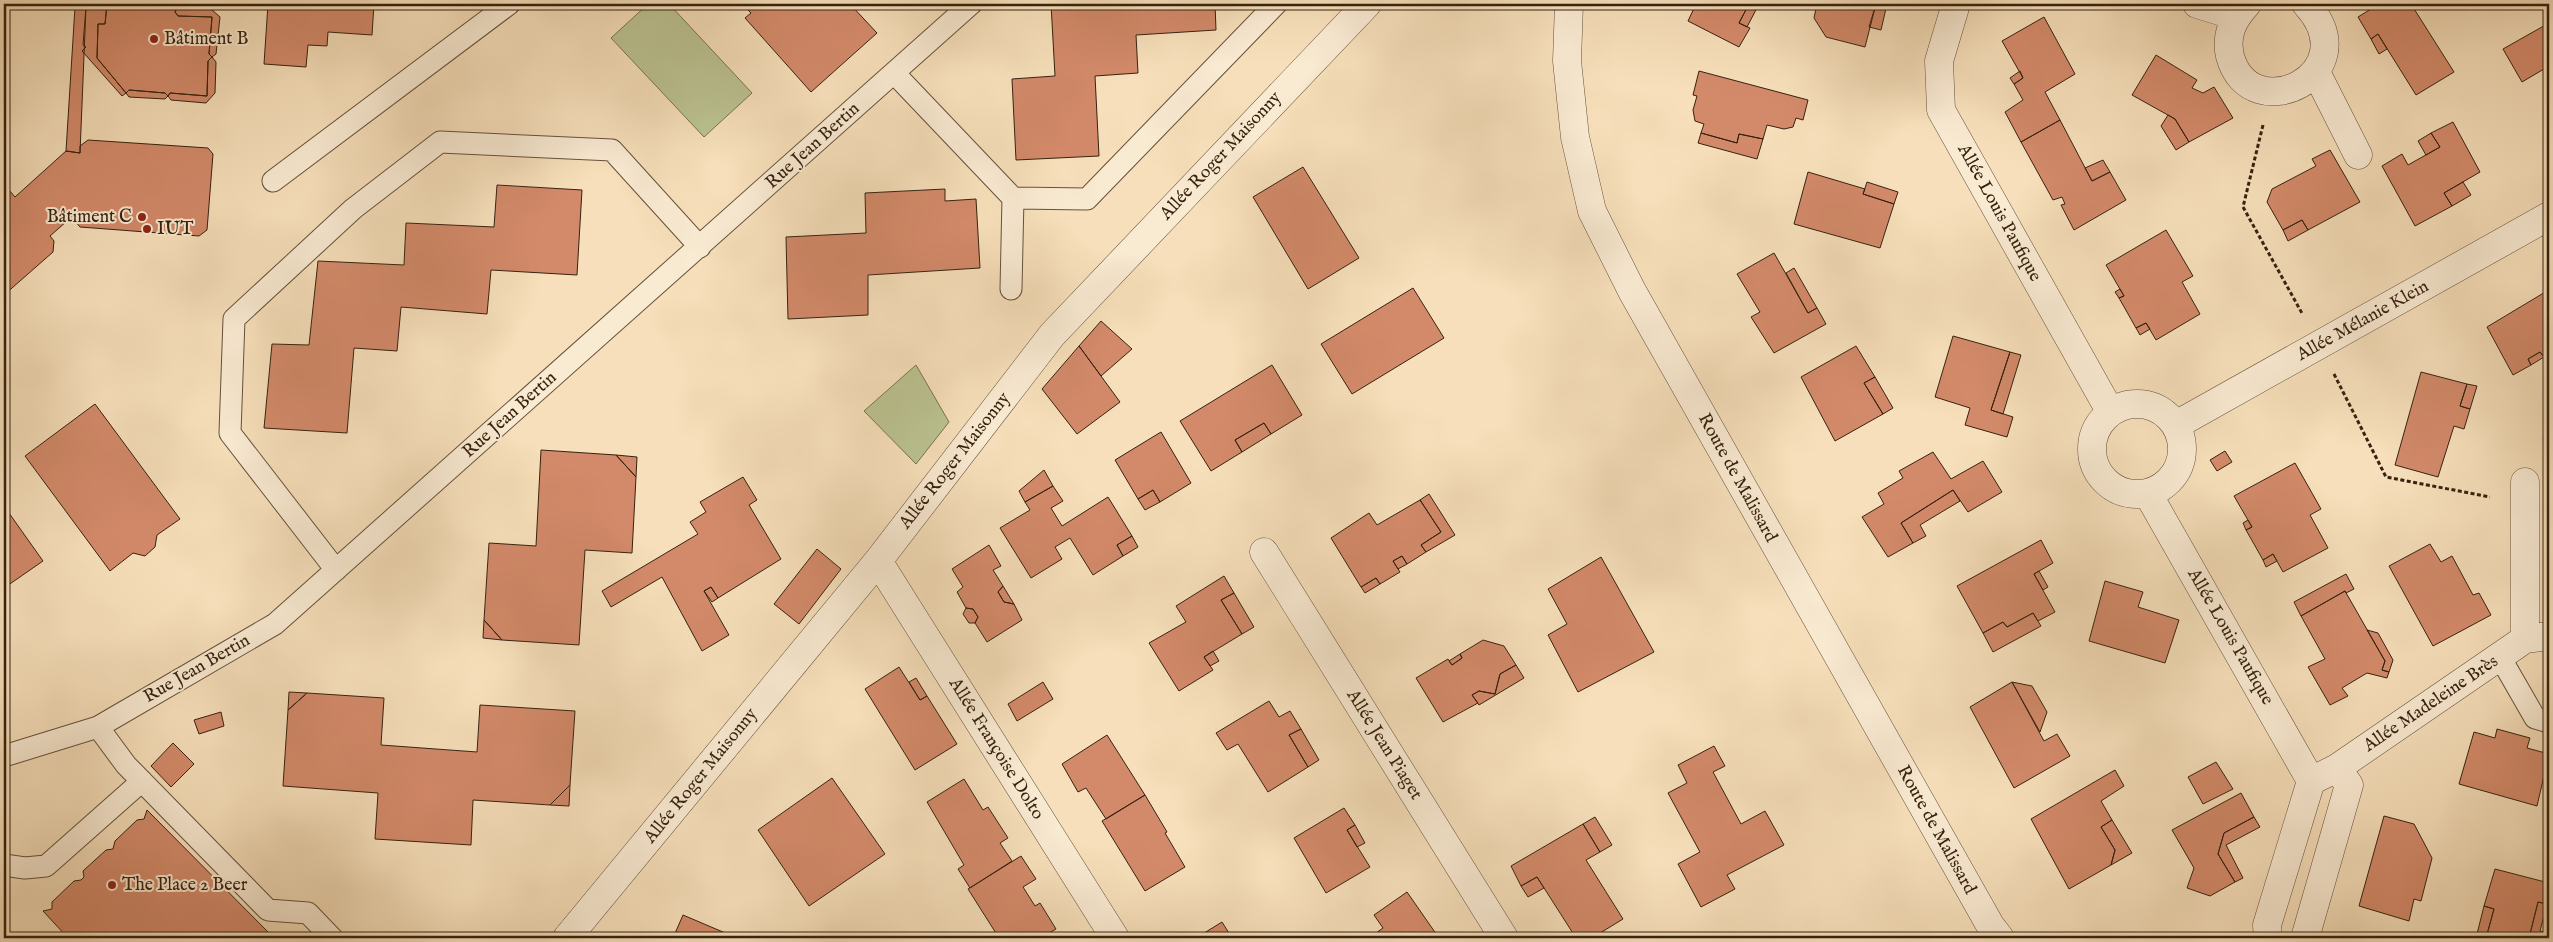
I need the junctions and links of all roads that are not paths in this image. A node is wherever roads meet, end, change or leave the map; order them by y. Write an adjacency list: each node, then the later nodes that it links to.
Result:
1 (509, 4): 13 (lane)
2 (971, 4): 11 (lane, Rue Jean Bertin)
3 (1276, 4): 14 (lane)
4 (1367, 4): 23 (street, Allée Roger Maisonny)
5 (1569, 4): 34 (street, Route de Malissard)
6 (1956, 4): 18 (street, Allée Louis Paufique)
7 (2197, 4): 9 (street)
8 (2306, 4): 10 (street)
9 (2242, 10): 10 (street)
10 (2316, 72): 12 (street)
11 (894, 73): 14 (lane); 16 (lane, Rue Jean Bertin)
12 (2358, 154)
13 (272, 181)
14 (1013, 198): 17 (lane)
15 (2549, 216): 19 (street, Allée Mélanie Klein)
16 (700, 246): 24 (lane, Rue Jean Bertin); 24 (lane)
17 (1011, 289)
18 (2110, 411): 19 (street); 21 (street)
19 (2176, 425): 21 (street)
20 (2525, 493): 25 (street, Allée Madeleine Brès)
21 (2148, 494): 32 (street, Allée Louis Paufique)
22 (1264, 552): 38 (street, Allée Jean Piaget)
23 (878, 561): 36 (street, Allée Roger Maisonny); 37 (street, Allée Françoise Dolto)
24 (336, 570): 28 (lane, Rue Jean Bertin)
25 (2537, 638): 26 (street, Allée Madeleine Brès)
26 (2500, 657): 27 (lane); 30 (street, Allée Madeleine Brès)
27 (2549, 722)
28 (98, 726): 29 (lane, Rue Jean Bertin); 31 (lane)
29 (4, 756)
30 (2337, 768): 32 (street); 40 (street)
31 (142, 781): 33 (lane); 35 (lane)
32 (2311, 781): 39 (street)
33 (4, 865)
34 (1994, 934)
35 (332, 938)
36 (567, 938)
37 (1115, 938)
38 (1504, 938)
39 (2268, 938)
40 (2305, 938)

